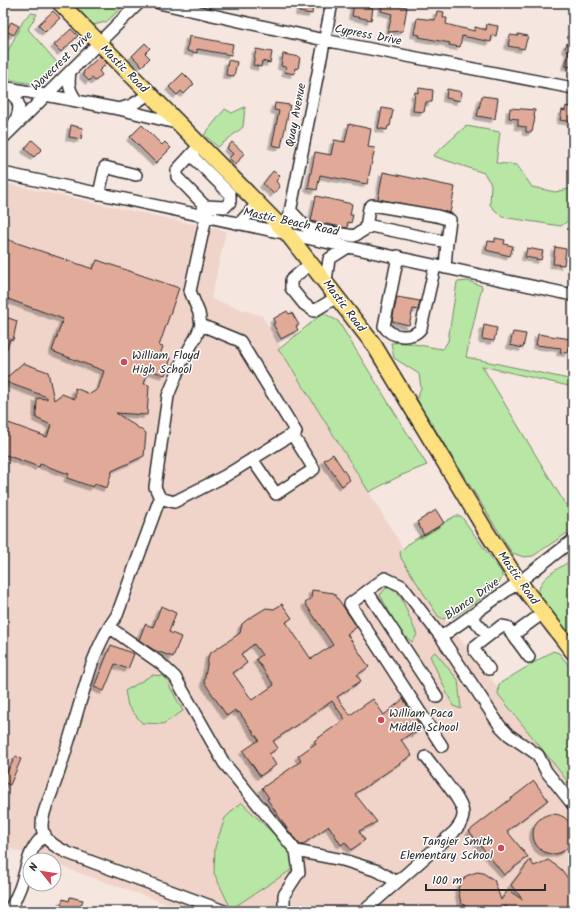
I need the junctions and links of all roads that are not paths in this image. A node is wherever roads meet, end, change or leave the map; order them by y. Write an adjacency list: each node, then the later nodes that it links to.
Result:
1 (60, 3): 6 (main road, Mastic Road)
2 (139, 3): 6 (street, Wavecrest Drive)
3 (159, 3): 5 (street, Cypress Drive)
4 (332, 3): 5 (street, Quay Avenue)
5 (324, 40): 9 (street, Cypress Drive); 22 (street, Quay Avenue)
6 (99, 44): 7 (street, Wavecrest Drive); 10 (main road, Mastic Road)
7 (70, 72): 11 (street, Wavecrest Drive); 12 (street)
8 (4, 87): 11 (street); 15 (street)
9 (573, 88)
10 (149, 94): 13 (street); 14 (main road, Mastic Road)
11 (46, 95): 12 (street); 15 (street, Wavecrest Drive)
12 (77, 101): 13 (street)
13 (119, 109): 14 (street)
14 (178, 124): 17 (main road, Mastic Road)
15 (11, 129): 16 (street, Wavecrest Drive)
16 (3, 138)
17 (196, 151): 21 (main road, Mastic Road); 23 (street); 23 (street)
18 (3, 173): 20 (street, Mastic Beach Road)
19 (136, 175): 20 (street)
20 (99, 194): 23 (street, Mastic Beach Road)
21 (257, 204): 24 (street); 26 (main road, Mastic Road)
22 (290, 210): 26 (street, Quay Avenue); 27 (street)
23 (205, 211): 24 (street, Mastic Beach Road); 36 (street)
24 (239, 224): 26 (street, Mastic Beach Road)
25 (366, 228): 27 (street); 28 (street); 28 (street)
26 (286, 232): 29 (street, Mastic Beach Road); 31 (main road, Mastic Road)
27 (354, 236): 29 (street)
28 (447, 242): 32 (street)
29 (349, 247): 30 (street, Mastic Beach Road); 33 (street)
30 (398, 256): 32 (street, Mastic Beach Road); 37 (street)
31 (311, 263): 33 (main road, Mastic Road); 35 (street)
32 (440, 267): 34 (street, Mastic Beach Road); 37 (street)
33 (326, 281): 35 (main road, Mastic Road)
34 (573, 295)
35 (337, 296): 38 (main road, Mastic Road)
36 (201, 324): 39 (street); 41 (street)
37 (386, 330): 38 (street)
38 (374, 345): 43 (main road, Mastic Road)
39 (292, 434): 40 (street); 40 (street)
40 (252, 459): 41 (street)
41 (160, 498): 47 (street)
42 (573, 540): 43 (street, Blanco Drive)
43 (519, 582): 45 (main road, Mastic Road); 46 (street, Blanco Drive)
44 (367, 591): 50 (street); 54 (street); 55 (street)
45 (543, 613): 48 (street); 51 (main road, Mastic Road)
46 (472, 616): 49 (street); 50 (street, Blanco Drive)
47 (109, 627): 58 (street); 59 (street)
48 (513, 635): 49 (street); 52 (street)
49 (488, 636): 53 (street)
50 (441, 637): 57 (street)
51 (573, 652)
52 (529, 657)
53 (489, 669)
54 (437, 697)
55 (442, 746)
56 (426, 757): 60 (street)
57 (573, 805)
58 (45, 834): 61 (street); 62 (street)
59 (296, 851): 60 (street); 63 (street)
60 (397, 882): 64 (street)
61 (9, 911)
62 (224, 911)
63 (284, 911)
64 (364, 911)

